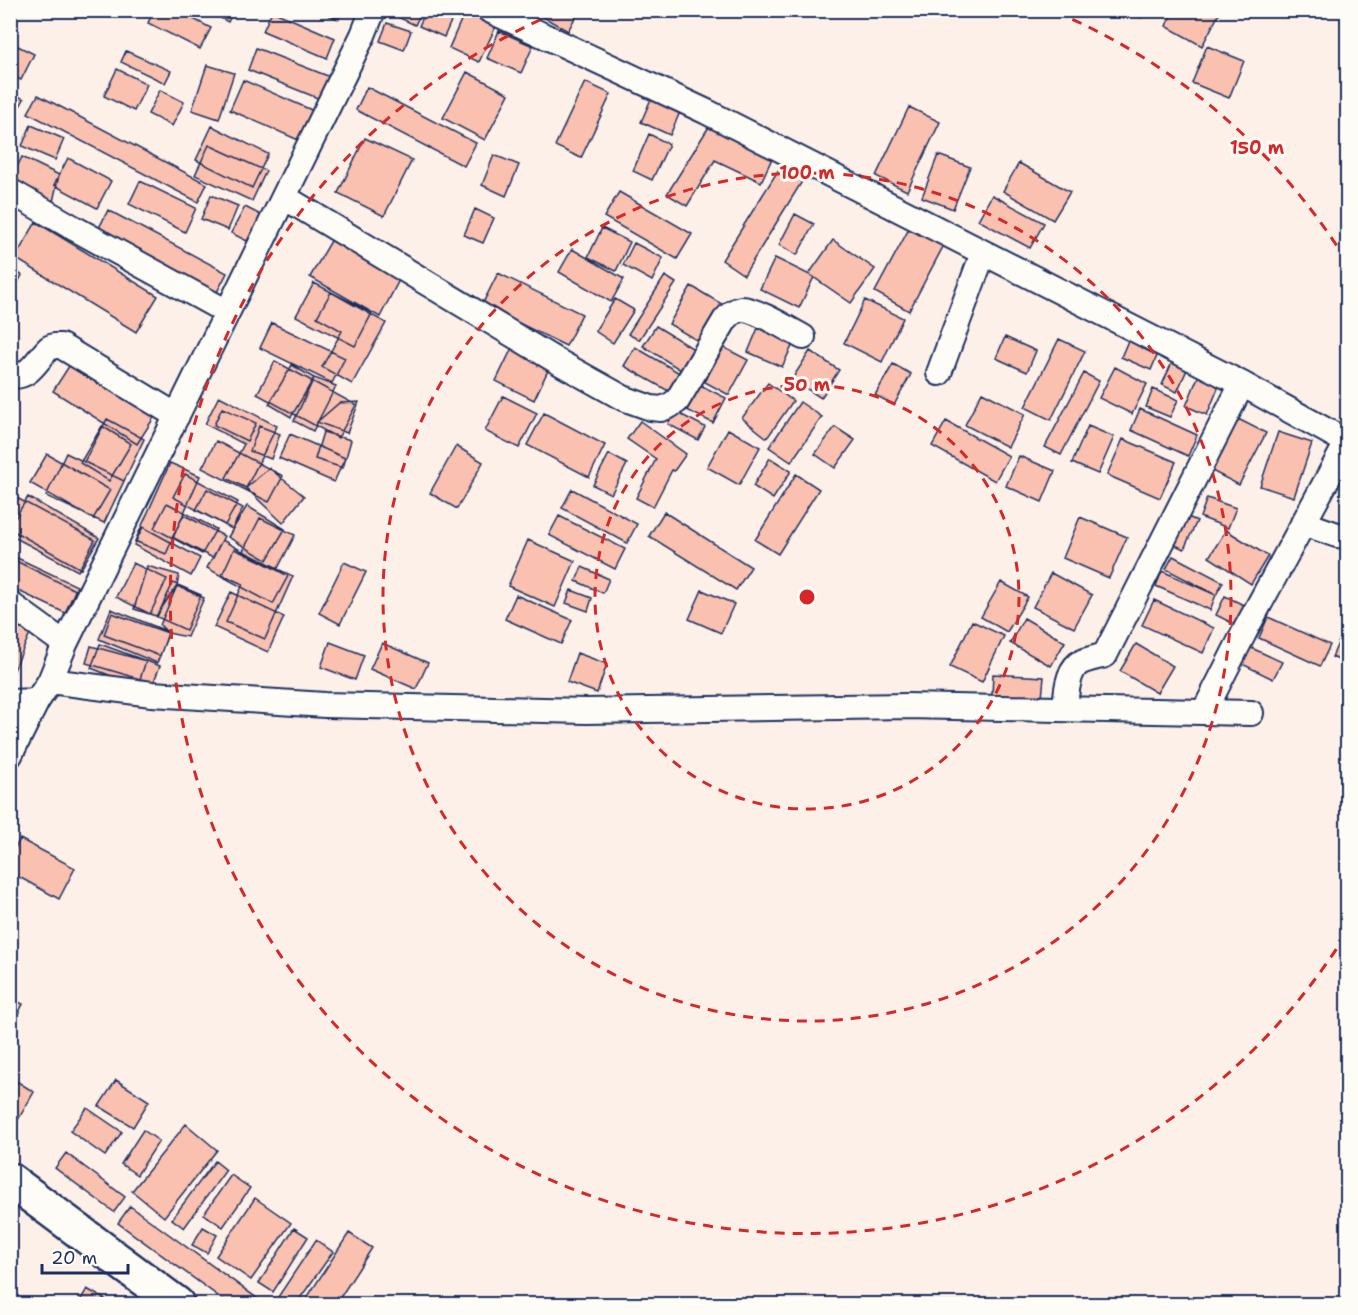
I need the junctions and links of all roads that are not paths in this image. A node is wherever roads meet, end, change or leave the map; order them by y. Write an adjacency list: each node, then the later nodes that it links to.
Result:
1 (373, 10): 4 (street)
2 (489, 10): 5 (street)
3 (10, 191): 6 (street)
4 (284, 197): 6 (street); 7 (street)
5 (984, 253): 8 (street); 10 (street)
6 (227, 312): 11 (street)
7 (803, 337)
8 (939, 373)
9 (10, 375): 11 (street)
10 (1242, 384): 12 (street); 19 (street)
11 (177, 416): 16 (street)
12 (1347, 441): 13 (street)
13 (1303, 523): 14 (street); 20 (street)
14 (1347, 536)
15 (10, 604): 16 (street)
16 (65, 644): 17 (street)
17 (44, 691): 18 (street); 19 (street); 22 (street)
18 (10, 702)
19 (1065, 709): 20 (street)
20 (1204, 712): 21 (street)
21 (1251, 713)
22 (10, 755)
23 (10, 1180): 24 (street)
24 (177, 1305)

